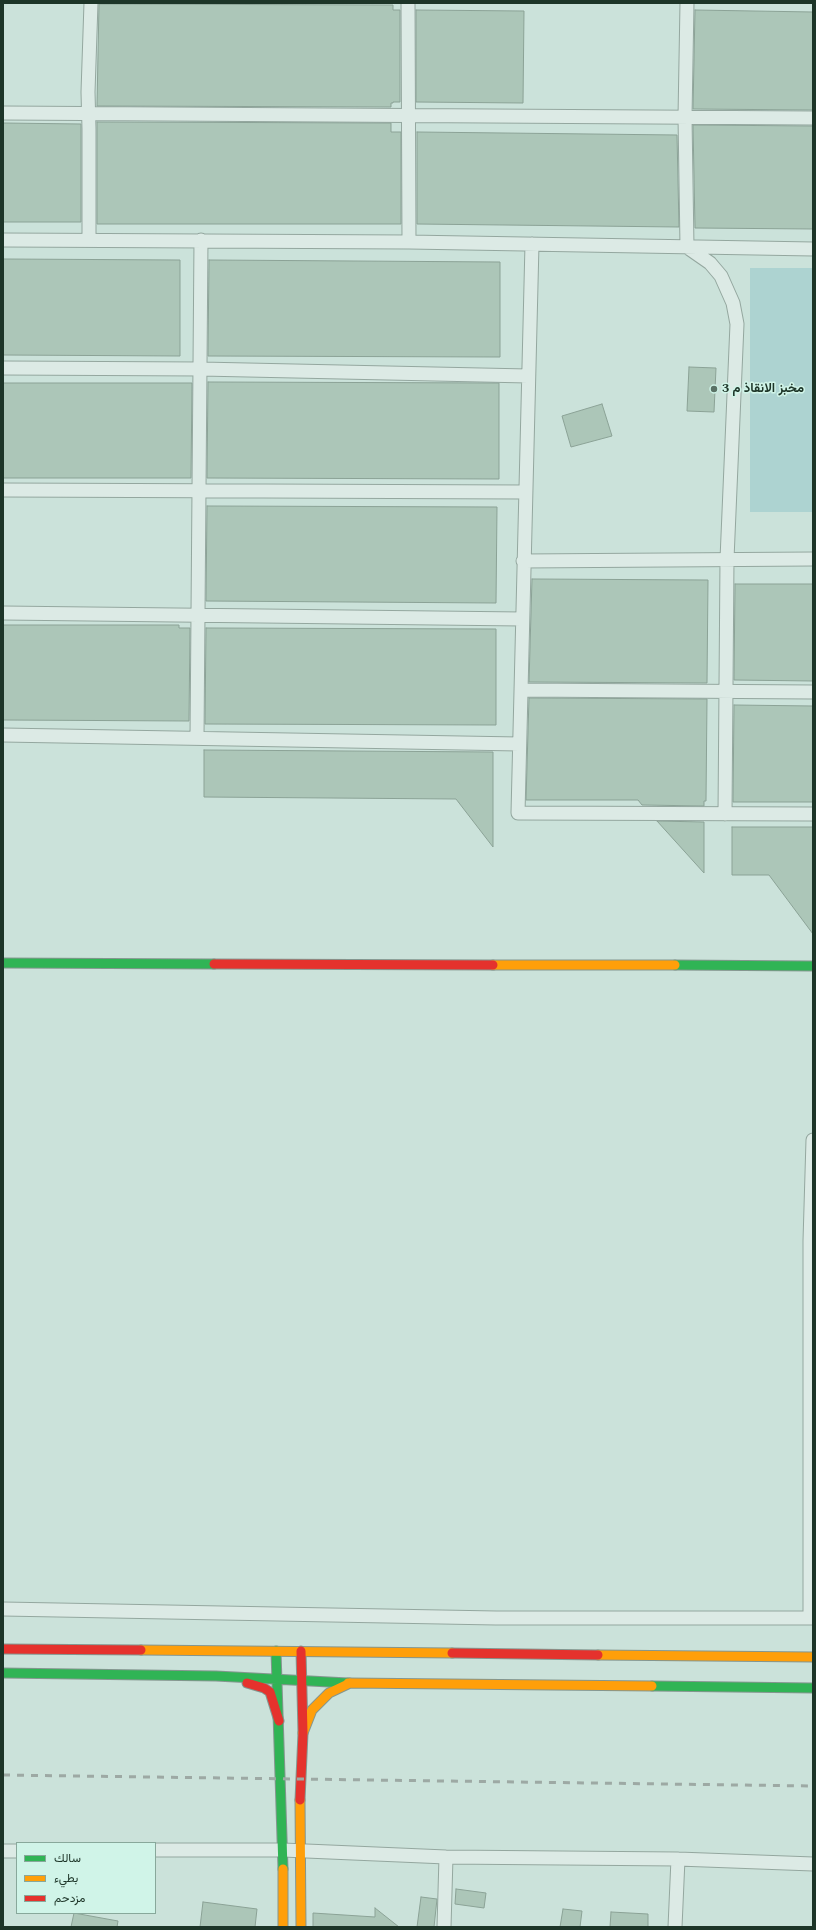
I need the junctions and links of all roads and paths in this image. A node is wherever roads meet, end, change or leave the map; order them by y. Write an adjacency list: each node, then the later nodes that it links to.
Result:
1 (91, 3): 5 (street)
2 (408, 3): 6 (street)
3 (687, 3): 7 (street)
4 (3, 113): 5 (street)
5 (88, 114): 6 (street); 9 (street)
6 (408, 115): 7 (street); 12 (street)
7 (686, 117): 8 (street); 14 (street)
8 (813, 118)
9 (89, 239): 10 (street); 11 (street)
10 (3, 240)
11 (201, 240): 12 (street); 17 (street)
12 (409, 242): 13 (street)
13 (532, 244): 14 (street); 18 (street)
14 (687, 247): 15 (street); 22 (street)
15 (813, 249)
16 (3, 368): 17 (street)
17 (200, 369): 18 (street); 20 (street)
18 (528, 376): 21 (street)
19 (3, 490): 20 (street)
20 (199, 492): 21 (street); 26 (street)
21 (525, 492): 24 (street)
22 (728, 559): 23 (street); 24 (street); 29 (street)
23 (813, 560)
24 (523, 561): 27 (street)
25 (3, 613): 26 (street)
26 (198, 616): 27 (street); 32 (street)
27 (522, 619): 28 (street)
28 (521, 690): 29 (street); 33 (street)
29 (726, 692): 30 (street); 34 (street)
30 (813, 692)
31 (3, 735): 32 (street)
32 (197, 738): 33 (street)
33 (519, 744): 34 (street)
34 (725, 814): 35 (street)
35 (813, 814)
36 (3, 962): 37 (main road)
37 (813, 966)
38 (813, 1140): 39 (street)
39 (812, 1241): 40 (street)
40 (811, 1361): 41 (street)
41 (812, 1486): 43 (street)
42 (3, 1609): 43 (street)
43 (812, 1618)
44 (3, 1649): 45 (main road)
45 (276, 1651): 46 (main road); 50 (main road)
46 (301, 1651): 47 (main road); 51 (main road)
47 (813, 1657)
48 (3, 1673): 49 (main road)
49 (216, 1676): 50 (main road); 54 (main road)
50 (278, 1680): 51 (main road); 54 (main road)
51 (302, 1680): 52 (main road); 55 (main road)
52 (351, 1683): 53 (main road); 55 (main road)
53 (813, 1688)
54 (279, 1720): 57 (main road)
55 (303, 1733): 58 (main road)
56 (156, 1850): 57 (street)
57 (283, 1850): 58 (street); 64 (main road)
58 (301, 1850): 61 (street); 65 (main road)
59 (3, 1851): 60 (street)
60 (16, 1851)
61 (446, 1857): 62 (street); 66 (street)
62 (678, 1859): 63 (street); 67 (street)
63 (813, 1864)
64 (283, 1927)
65 (301, 1927)
66 (444, 1927)
67 (675, 1927)

